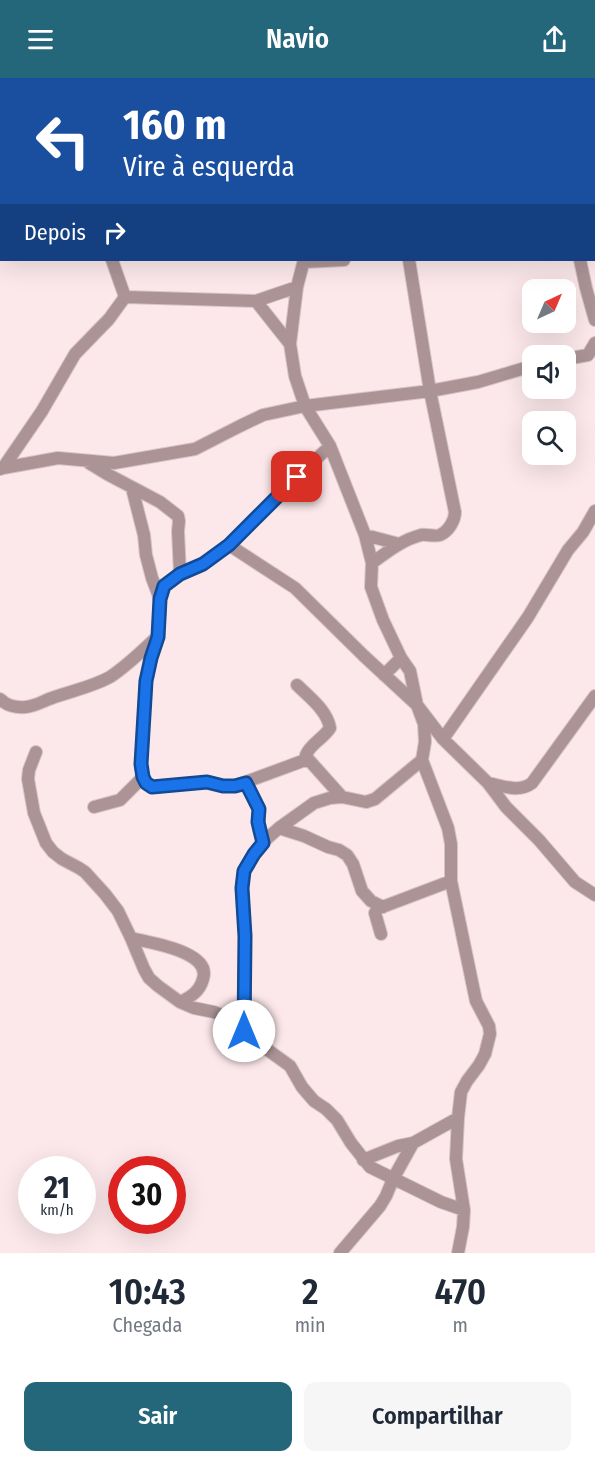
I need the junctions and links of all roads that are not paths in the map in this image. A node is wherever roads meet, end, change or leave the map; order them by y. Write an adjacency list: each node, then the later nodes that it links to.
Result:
1 (112, 261): 6 (street)
2 (304, 261): 5 (street)
3 (409, 261): 13 (street)
4 (580, 261): 8 (street)
5 (297, 287): 7 (street); 10 (street)
6 (125, 297): 7 (street); 17 (street)
7 (256, 301): 10 (street)
8 (595, 320)
9 (595, 343): 11 (street)
10 (290, 344): 14 (street)
11 (576, 357)
12 (522, 369): 13 (street)
13 (430, 391): 14 (street); 21 (street)
14 (305, 406): 15 (street); 16 (street)
15 (330, 447): 20 (street); 22 (street)
16 (86, 461): 17 (street); 18 (street)
17 (1, 469)
18 (132, 488): 24 (street); 25 (street)
19 (595, 511): 33 (street)
20 (366, 535): 21 (street); 23 (street)
21 (399, 543): 23 (street)
22 (229, 545): 24 (street); 28 (street)
23 (372, 563): 27 (street)
24 (180, 574): 25 (street)
25 (160, 599): 26 (street)
26 (158, 637): 31 (street); 37 (street)
27 (401, 658): 28 (street); 32 (street)
28 (384, 675): 32 (street)
29 (297, 685): 35 (street)
30 (595, 696): 40 (street)
31 (0, 699)
32 (417, 705): 33 (street); 36 (street)
33 (443, 739): 39 (street)
34 (36, 752): 50 (street)
35 (308, 759): 38 (street); 41 (street)
36 (422, 760): 41 (street); 46 (street)
37 (143, 777): 38 (street); 42 (street)
38 (246, 783): 45 (street)
39 (488, 783): 40 (street); 43 (street)
40 (515, 789): 43 (street)
41 (342, 796): 44 (street)
42 (94, 807)
43 (506, 807): 47 (street)
44 (279, 828): 45 (street); 48 (street)
45 (263, 843): 52 (street)
46 (451, 882): 48 (street); 53 (street)
47 (595, 895)
48 (383, 906): 49 (street)
49 (381, 934)
50 (131, 938): 51 (street); 51 (street)
51 (180, 1002): 52 (street)
52 (244, 1031): 55 (street)
53 (458, 1118): 54 (street); 57 (street)
54 (413, 1143): 55 (street); 56 (street)
55 (363, 1160): 56 (street)
56 (393, 1179): 57 (street); 58 (street)
57 (464, 1210): 59 (street)
58 (340, 1253)
59 (458, 1253)

